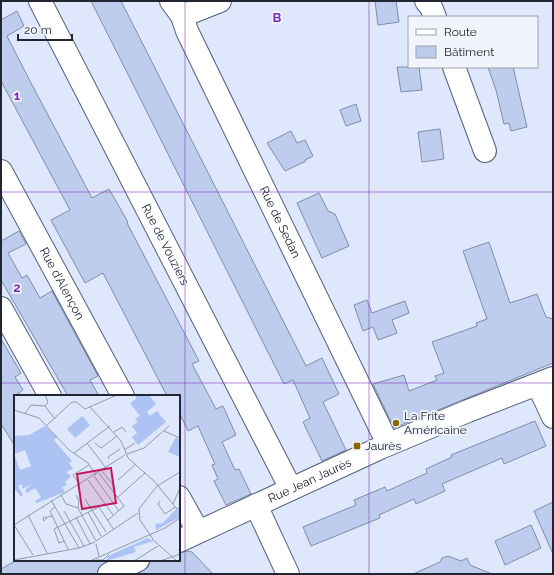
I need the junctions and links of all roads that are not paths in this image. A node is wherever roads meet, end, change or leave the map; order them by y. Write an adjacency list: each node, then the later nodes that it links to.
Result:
1 (40, 1): 15 (street, Rue de Vouziers)
2 (220, 1): 4 (street)
3 (426, 1): 5 (street)
4 (176, 8): 14 (street, Rue de Sedan)
5 (435, 16)
6 (454, 68): 7 (street)
7 (485, 151)
8 (1, 171): 12 (street, Rue d'Alençon)
9 (1, 308): 11 (street)
10 (545, 381): 13 (street); 14 (street, Rue Jean Jaurès)
11 (49, 395)
12 (122, 395)
13 (553, 417)
14 (388, 444): 15 (street, Rue Jean Jaurès)
15 (291, 489): 17 (street, Rue Jean Jaurès)
16 (180, 501): 18 (street)
17 (256, 505): 18 (street, Rue Jean Jaurès); 21 (street)
18 (189, 536)
19 (136, 561): 20 (street)
20 (109, 574)
21 (288, 574)

